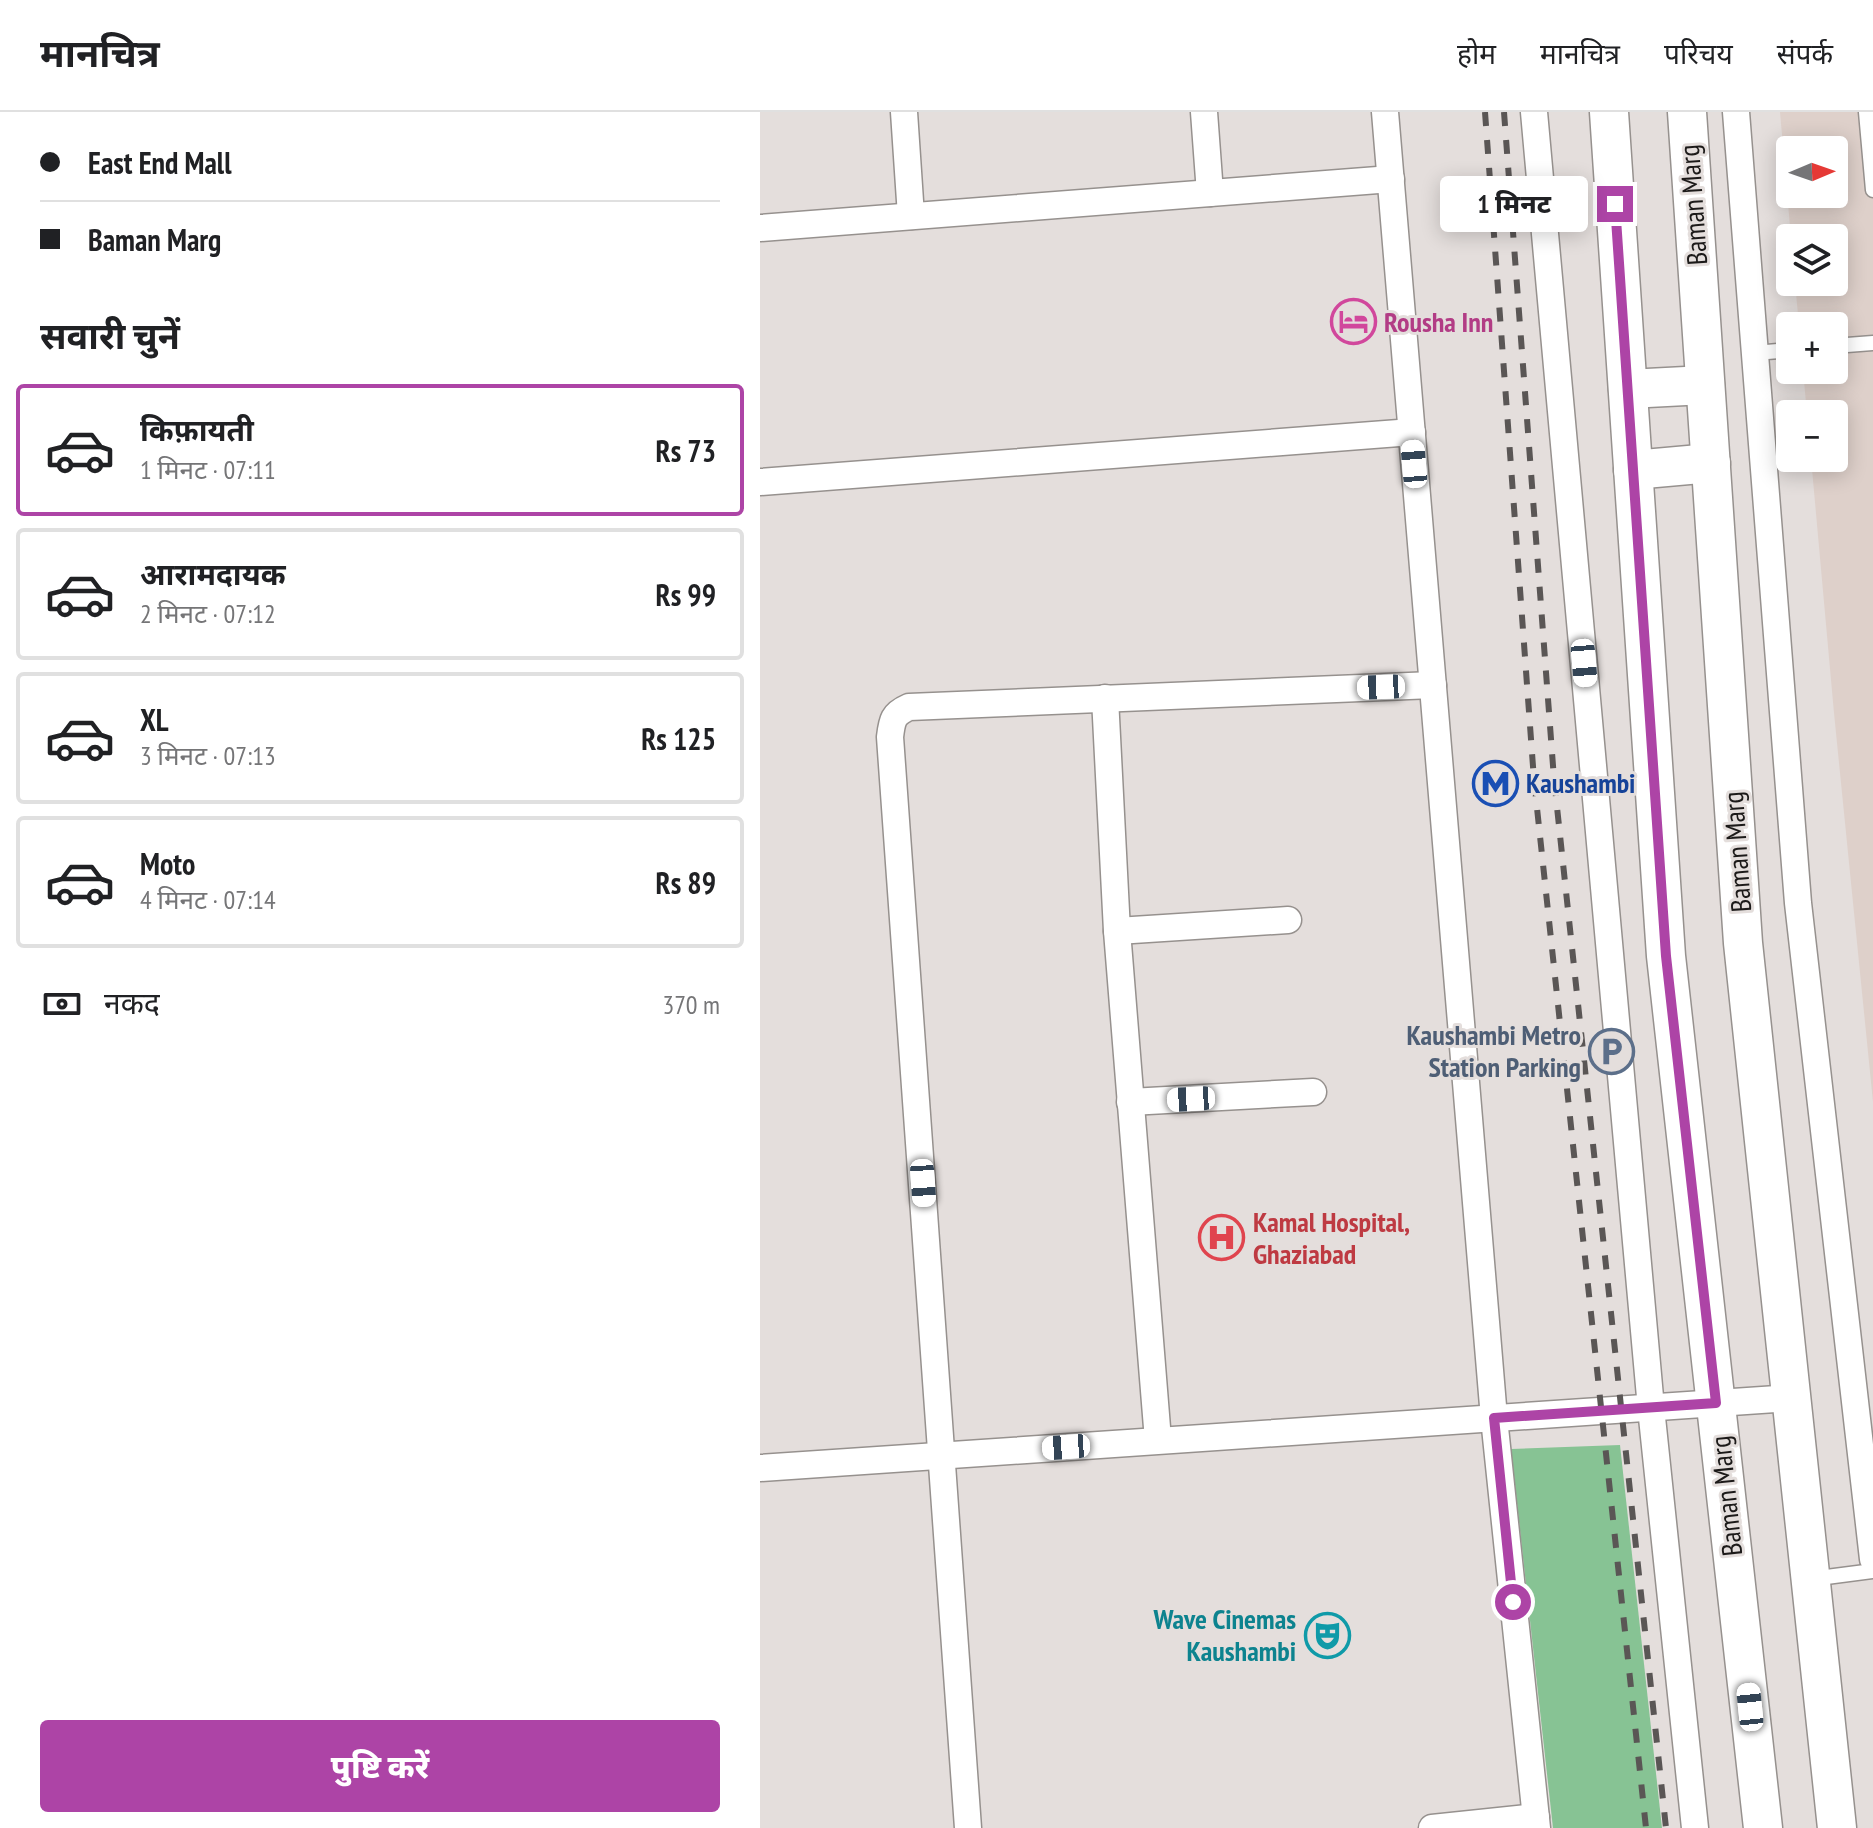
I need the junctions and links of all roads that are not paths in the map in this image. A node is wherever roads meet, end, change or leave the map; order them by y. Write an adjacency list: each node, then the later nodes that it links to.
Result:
1 (904, 112): 12 (street)
2 (1204, 112): 11 (street)
3 (1385, 112): 9 (street)
4 (1534, 112): 32 (street)
5 (1609, 112): 19 (main road, Baman Marg)
6 (1687, 112): 18 (main road, Baman Marg)
7 (1736, 112): 17 (street)
8 (1866, 112): 10 (lane)
9 (1391, 179): 11 (street); 20 (street)
10 (1873, 190)
11 (1210, 193): 12 (street)
12 (911, 216): 13 (street)
13 (760, 228)
14 (1873, 343): 15 (lane)
15 (1848, 345)
16 (1776, 351): 17 (lane)
17 (1755, 353): 37 (street)
18 (1705, 385): 19 (main road); 21 (main road, Baman Marg)
19 (1628, 389): 22 (main road, Baman Marg)
20 (1412, 432): 23 (street); 24 (street)
21 (1711, 463): 22 (main road); 30 (main road, Baman Marg)
22 (1633, 470): 31 (main road, Baman Marg)
23 (760, 482)
24 (1433, 685): 25 (street); 33 (street)
25 (1105, 698): 27 (street); 35 (street)
26 (1288, 920): 27 (street)
27 (1117, 931): 29 (street)
28 (1313, 1092): 29 (street)
29 (1130, 1102): 34 (street)
30 (1791, 1398): 31 (street); 39 (main road, Baman Marg)
31 (1716, 1403): 32 (street); 44 (main road, Baman Marg)
32 (1651, 1408): 33 (street); 43 (street)
33 (1494, 1418): 34 (street); 40 (street)
34 (1158, 1440): 35 (street)
35 (942, 1456): 36 (street); 41 (street)
36 (760, 1468)
37 (1873, 1559)
38 (1873, 1571): 39 (lane)
39 (1810, 1579): 45 (main road, Baman Marg)
40 (1536, 1823): 42 (street)
41 (968, 1828)
42 (1432, 1828)
43 (1695, 1828)
44 (1763, 1828)
45 (1837, 1828)

